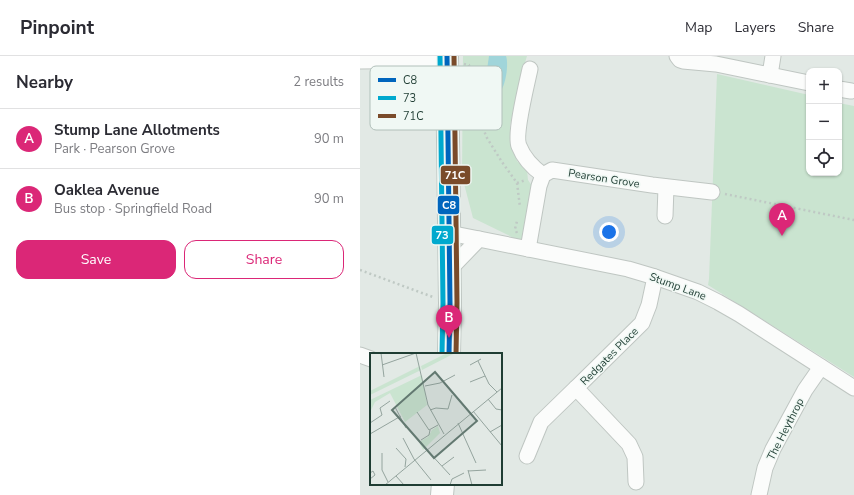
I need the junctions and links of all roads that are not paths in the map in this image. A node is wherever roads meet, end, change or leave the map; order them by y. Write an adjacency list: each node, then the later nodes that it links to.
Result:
1 (677, 56): 6 (street)
2 (773, 56): 6 (street)
3 (446, 58): 4 (street)
4 (360, 61)
5 (530, 69): 9 (street)
6 (770, 75): 7 (street)
7 (806, 82)
8 (447, 130): 13 (main road)
9 (543, 175): 10 (street, Pearson Grove); 15 (street)
10 (666, 187): 11 (street, Pearson Grove); 12 (street)
11 (712, 192)
12 (665, 216)
13 (449, 233): 14 (street, Stump Lane); 16 (main road)
14 (479, 239): 15 (street, Stump Lane); 16 (street)
15 (528, 249): 17 (street, Stump Lane)
16 (450, 269): 18 (main road)
17 (655, 277): 21 (street, Stump Lane); 22 (street, Redgates Place)
18 (449, 353)
19 (360, 355): 20 (street)
20 (370, 359)
21 (821, 367): 23 (street, Stump Lane); 28 (street, The Heythrop)
22 (576, 388): 24 (street, Redgates Place); 25 (street, Redgates Place)
23 (854, 388)
24 (527, 456)
25 (636, 482)
26 (443, 485): 27 (main road)
27 (442, 495)
28 (759, 495)

